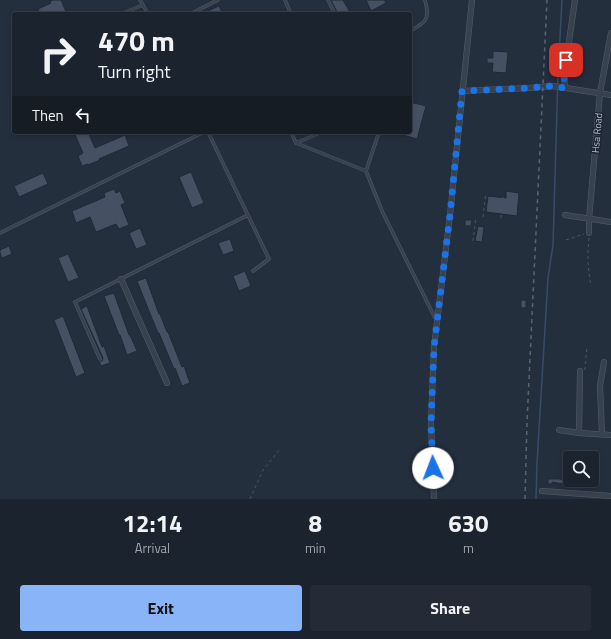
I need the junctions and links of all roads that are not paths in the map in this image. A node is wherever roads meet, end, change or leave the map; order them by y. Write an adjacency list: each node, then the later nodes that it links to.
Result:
1 (140, 0): 8 (lane)
2 (218, 0): 11 (lane)
3 (285, 0): 12 (lane)
4 (328, 0): 13 (lane)
5 (425, 0): 14 (lane)
6 (472, 0): 17 (street)
7 (575, 0): 16 (street)
8 (143, 4): 9 (lane); 10 (lane)
9 (125, 12)
10 (147, 12)
11 (194, 12)
12 (290, 12)
13 (334, 12)
14 (412, 30)
15 (611, 33): 18 (street, Hsa Road)
16 (563, 88): 17 (street); 18 (street)
17 (462, 91): 35 (street)
18 (600, 93): 19 (street); 29 (street, Hsa Road)
19 (611, 95)
20 (200, 134): 31 (lane)
21 (209, 134): 27 (lane)
22 (292, 134): 25 (lane)
23 (317, 134): 25 (lane)
24 (378, 134): 26 (lane)
25 (296, 143): 26 (lane)
26 (366, 171): 35 (lane)
27 (248, 215): 33 (lane); 34 (lane)
28 (565, 216): 29 (street)
29 (589, 219): 30 (street); 32 (street, Hsa Road)
30 (611, 222)
31 (0, 233)
32 (589, 233)
33 (253, 271)
34 (120, 279): 36 (lane); 39 (street)
35 (437, 320): 46 (street)
36 (100, 359)
37 (604, 362): 42 (street)
38 (580, 371): 41 (street)
39 (167, 383)
40 (559, 430): 41 (street)
41 (579, 433): 42 (street)
42 (602, 434): 43 (street)
43 (611, 435)
44 (542, 491): 45 (street)
45 (611, 496)
46 (434, 499)

